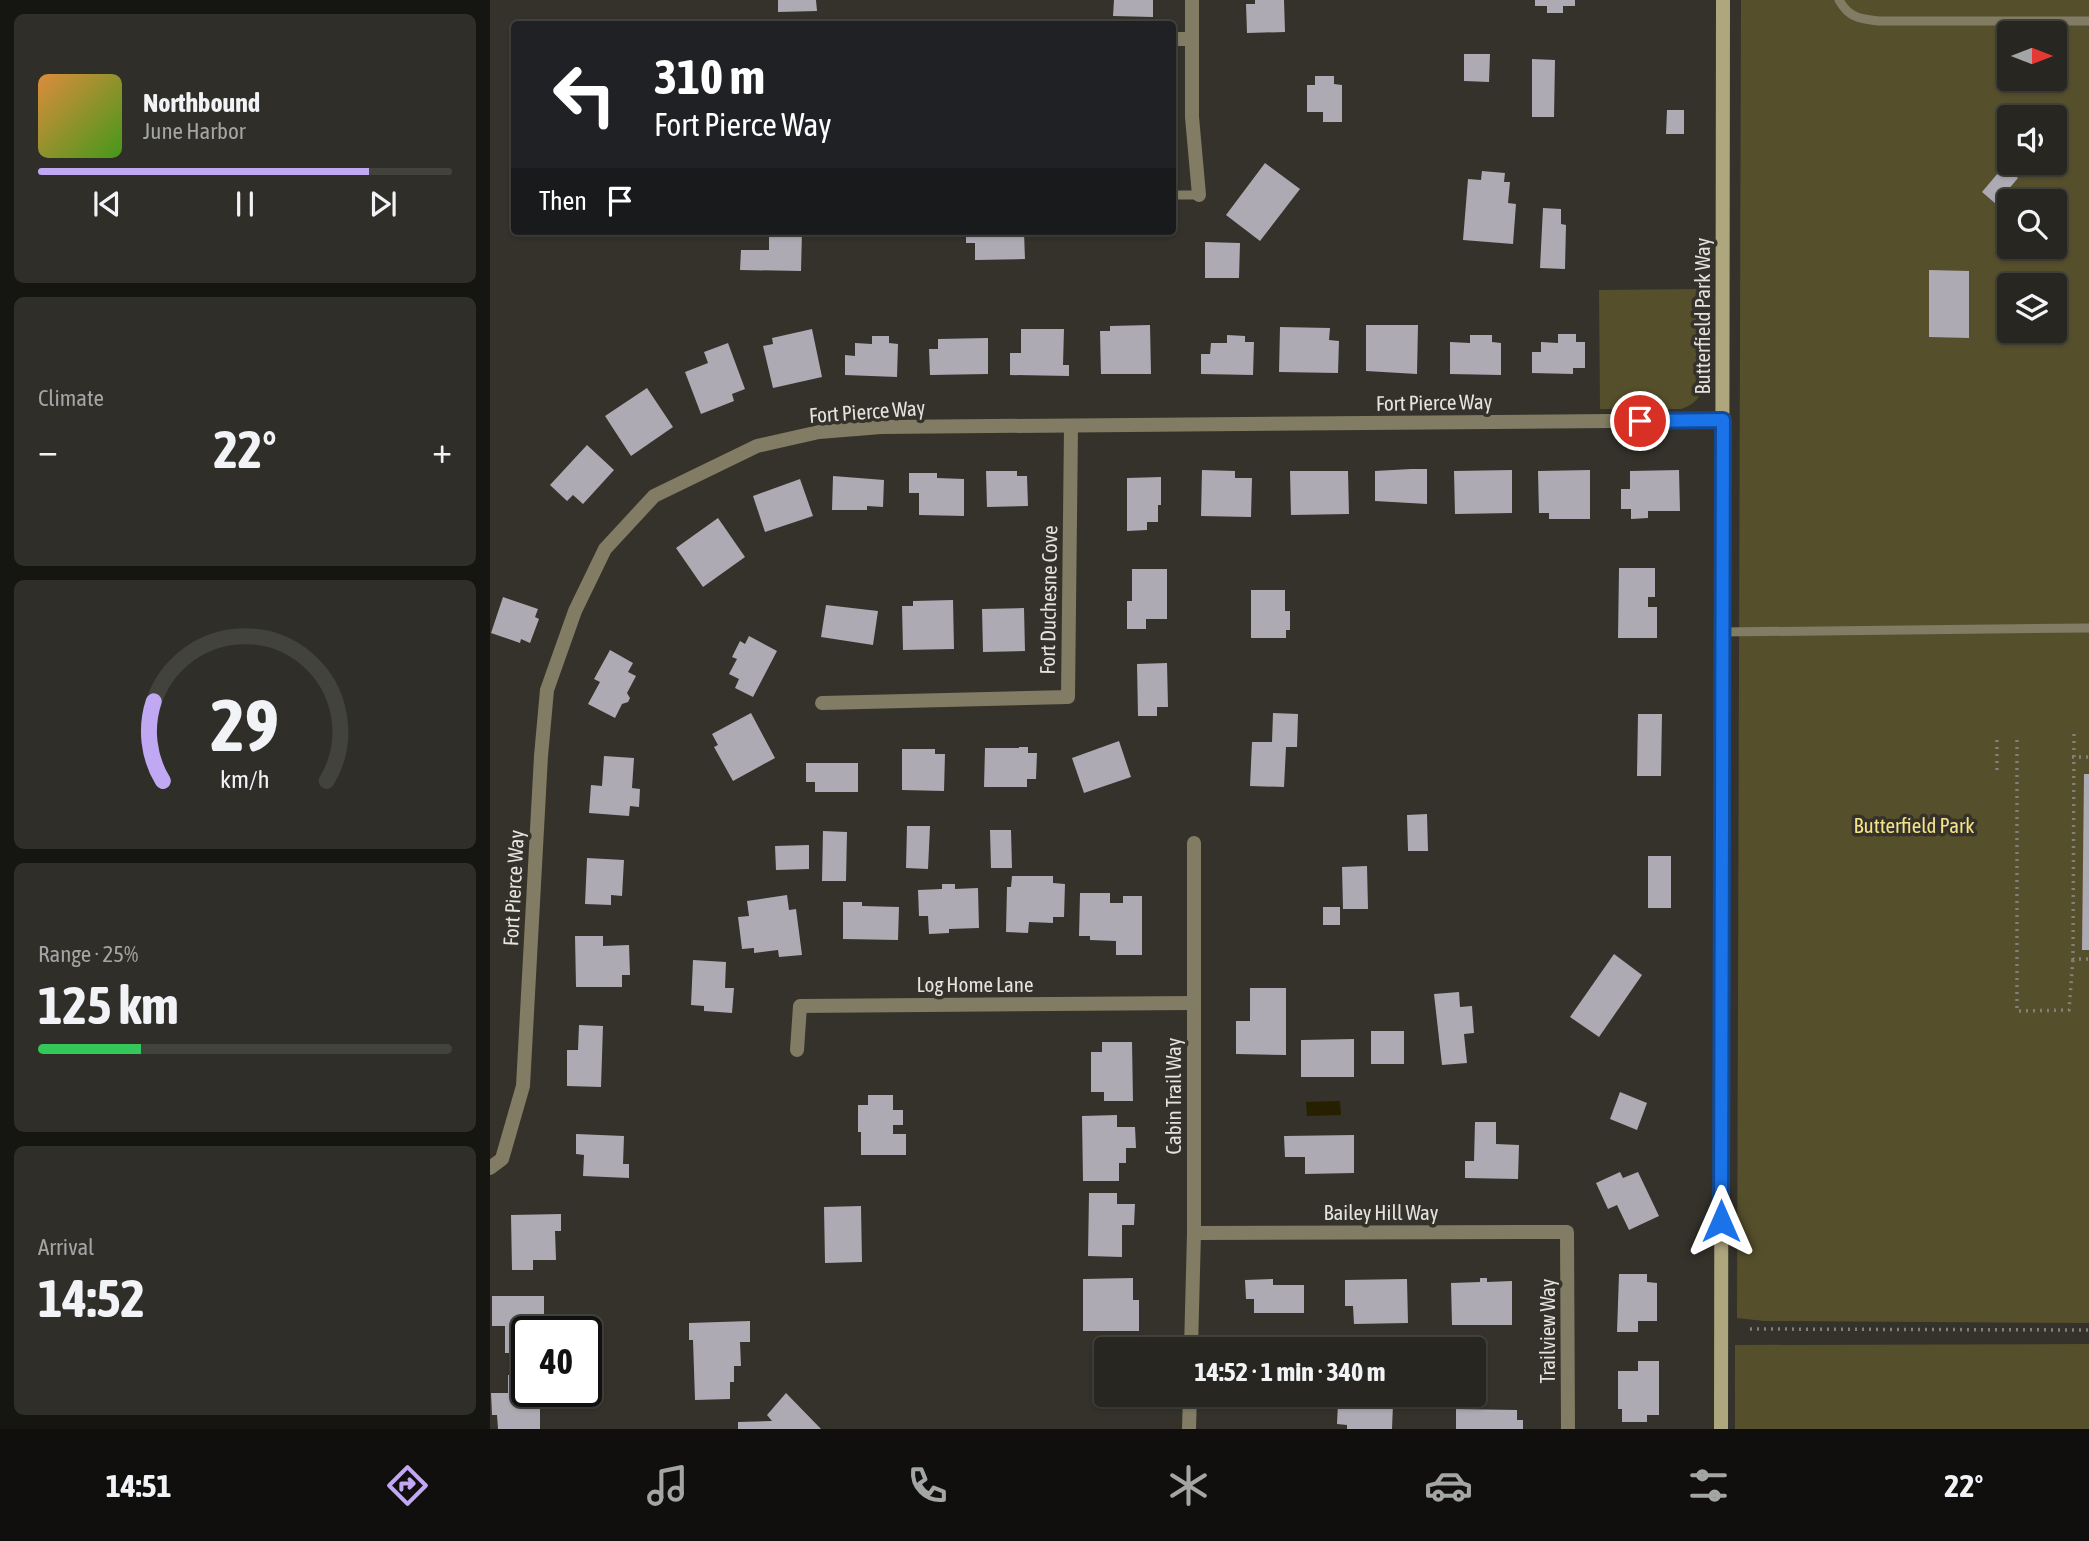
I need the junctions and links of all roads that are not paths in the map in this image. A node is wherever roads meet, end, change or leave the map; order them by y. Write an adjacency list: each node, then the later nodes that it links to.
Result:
1 (1192, 0): 6 (street)
2 (1723, 0): 9 (street, Butterfield Park Way)
3 (1839, 0): 4 (lane)
4 (2089, 21)
5 (1176, 39): 6 (street)
6 (1192, 39): 8 (street)
7 (1176, 195): 8 (lane)
8 (1199, 195)
9 (1723, 420): 10 (street, Fort Pierce Way); 12 (street, Butterfield Park Way)
10 (1071, 427): 13 (street, Fort Duchesne Cove); 17 (street, Fort Pierce Way)
11 (2089, 628): 12 (lane)
12 (1723, 632): 24 (street, Butterfield Park Way)
13 (822, 703)
14 (1194, 843): 15 (street, Cabin Trail Way)
15 (1194, 1003): 16 (street, Log Home Lane); 18 (street, Cabin Trail Way)
16 (797, 1050)
17 (490, 1168)
18 (1194, 1233): 19 (street, Bailey Hill Way); 20 (street, Cabin Trail Way)
19 (1567, 1233): 23 (street, Trailview Way)
20 (1191, 1337)
21 (1190, 1407): 22 (street)
22 (1189, 1429)
23 (1569, 1429)
24 (1721, 1429)

